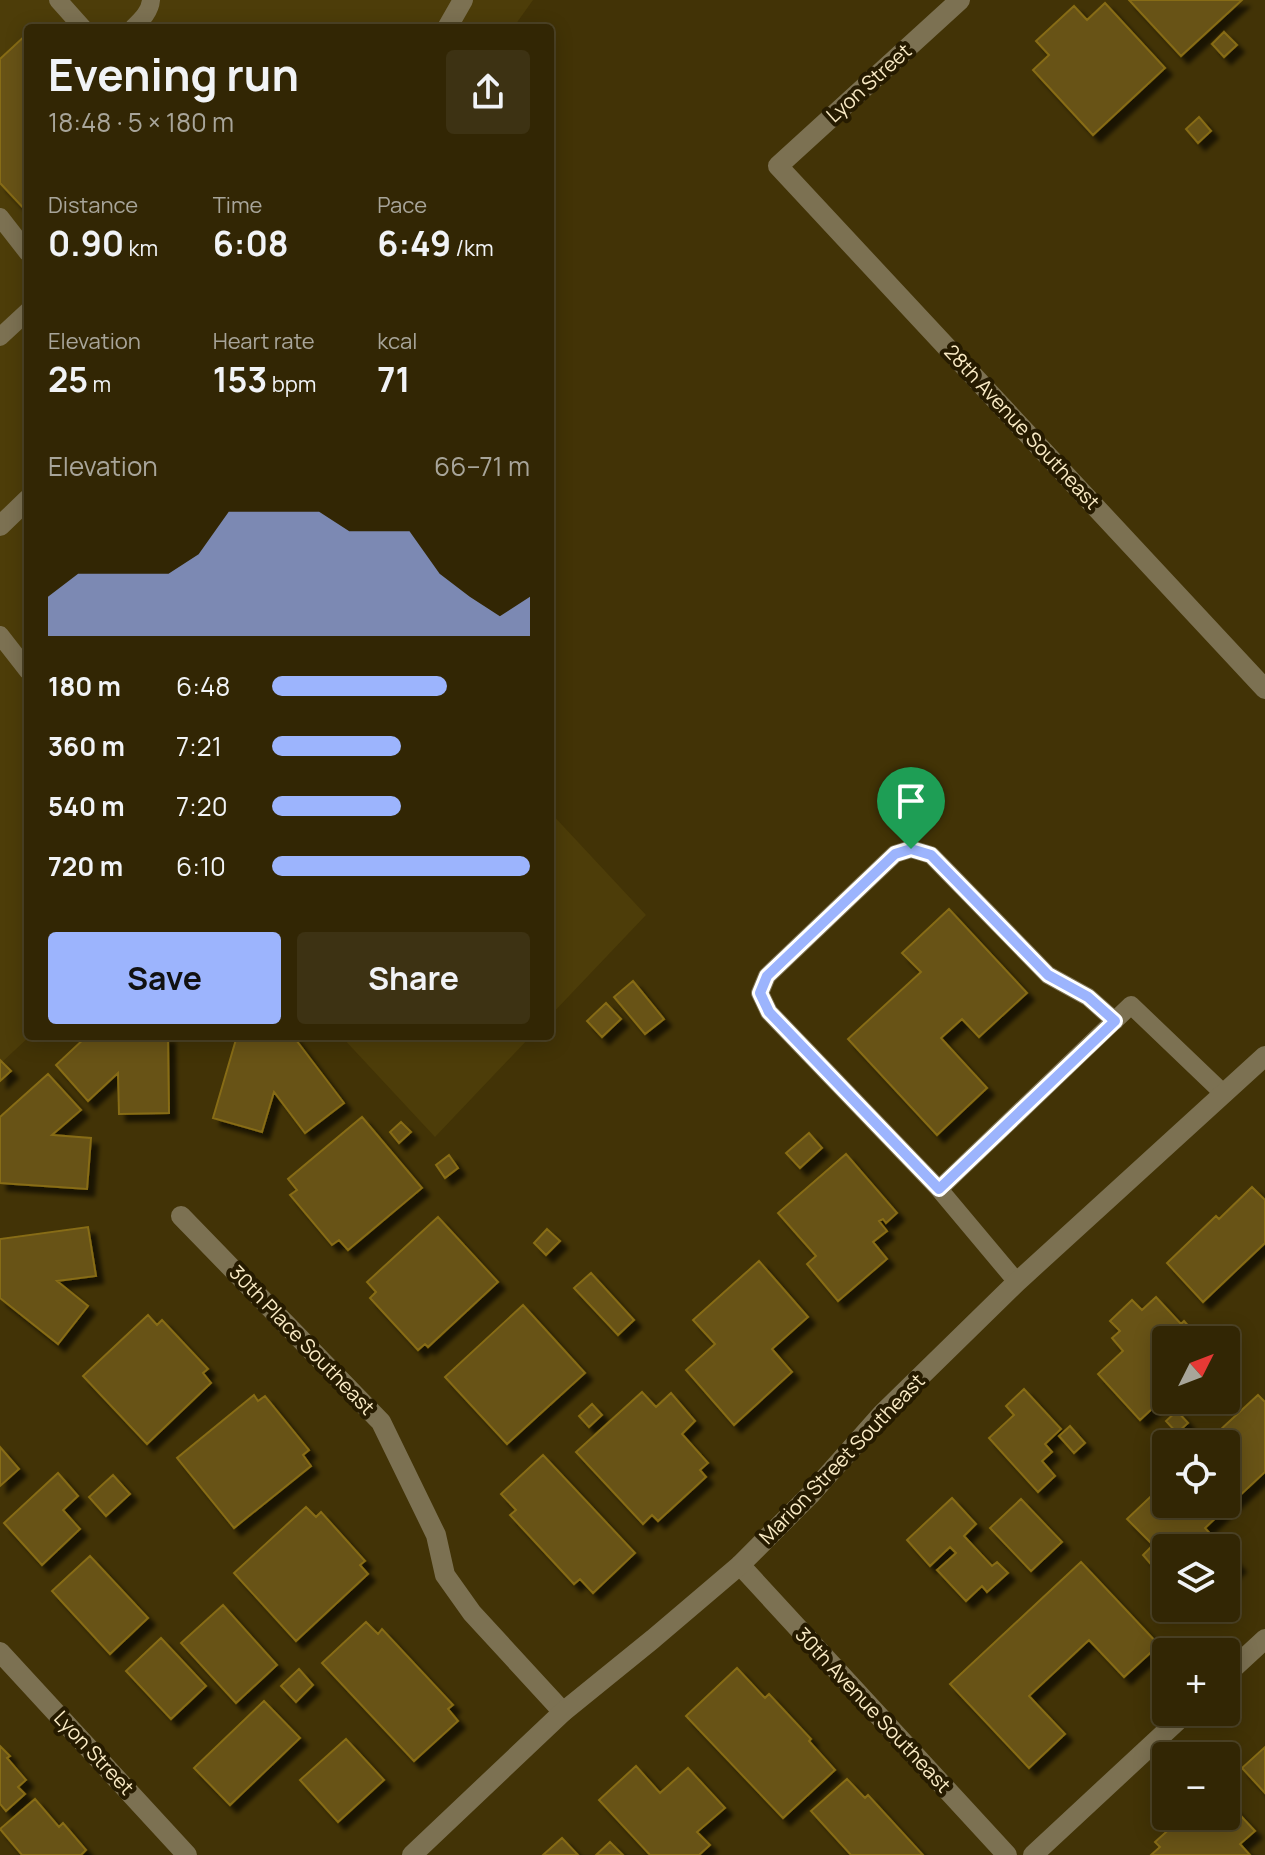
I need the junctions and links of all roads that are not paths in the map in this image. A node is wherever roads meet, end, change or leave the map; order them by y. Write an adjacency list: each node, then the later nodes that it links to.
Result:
1 (58, 0): 5 (lane)
2 (151, 0): 6 (lane)
3 (463, 0): 7 (street)
4 (960, 0): 8 (street, Lyon Street)
5 (79, 24)
6 (137, 24)
7 (449, 24)
8 (778, 166): 17 (street, 28th Avenue Southeast)
9 (0, 217): 10 (lane)
10 (24, 248)
11 (24, 315): 12 (lane)
12 (0, 337)
13 (24, 503): 14 (street)
14 (0, 526)
15 (0, 635): 16 (lane)
16 (24, 666)
17 (1265, 689)
18 (1115, 1021): 20 (lane); 21 (lane); 21 (lane)
19 (1265, 1056): 20 (street, Marion Street Southeast)
20 (1224, 1094): 23 (street, Marion Street Southeast)
21 (939, 1189): 23 (lane)
22 (181, 1216): 28 (street, 30th Place Southeast)
23 (1017, 1282): 24 (street, Marion Street Southeast)
24 (740, 1565): 28 (street, Marion Street Southeast); 32 (street, 30th Avenue Southeast)
25 (1265, 1639): 27 (street)
26 (0, 1652): 30 (street, Lyon Street)
27 (1240, 1662)
28 (563, 1712): 31 (street, Marion Street Southeast)
29 (1172, 1726): 33 (street)
30 (187, 1855)
31 (412, 1855)
32 (1007, 1855)
33 (1033, 1855)

